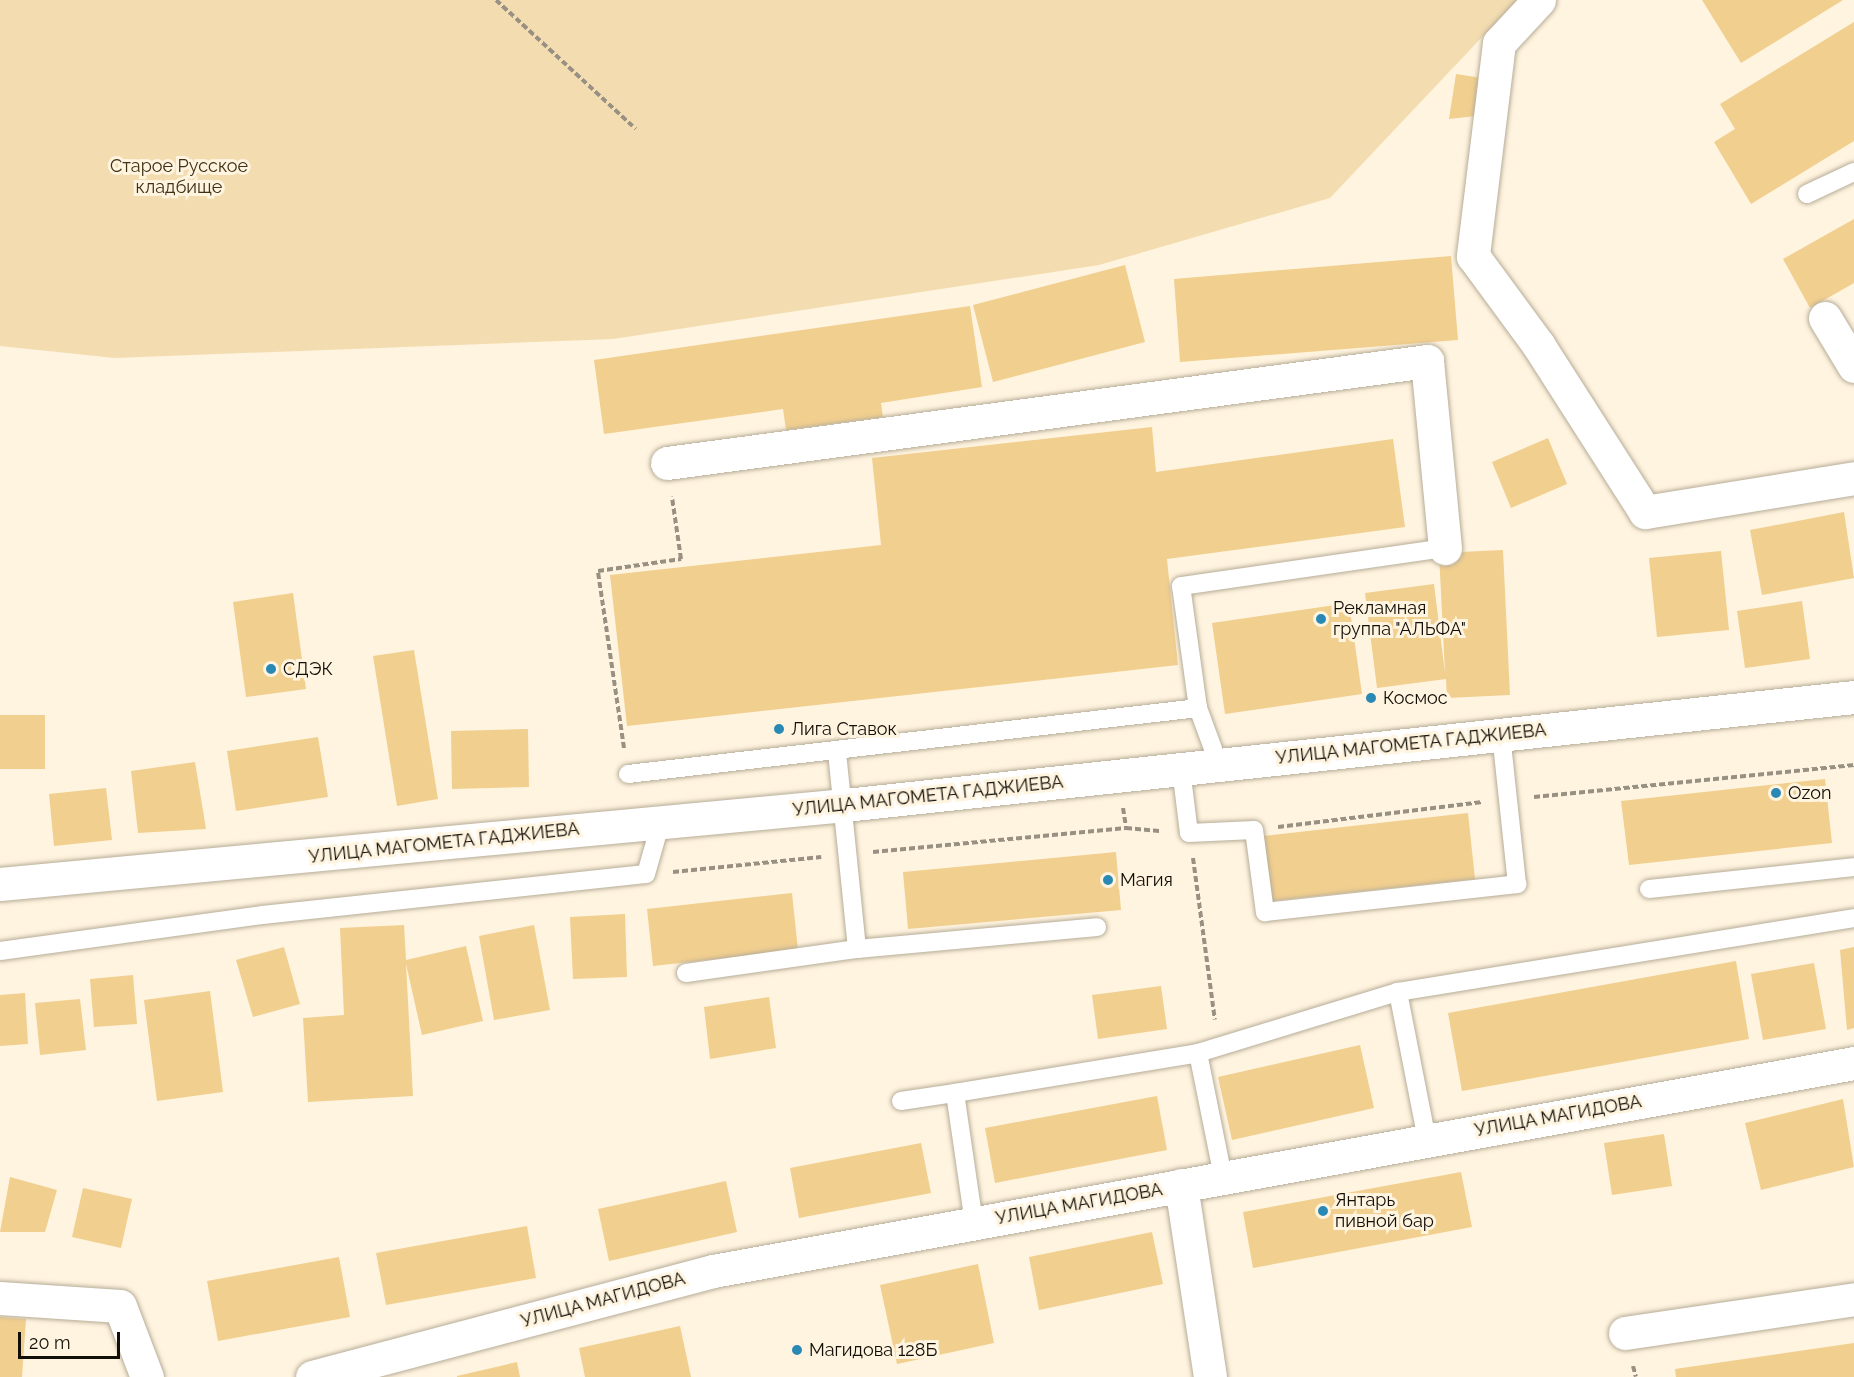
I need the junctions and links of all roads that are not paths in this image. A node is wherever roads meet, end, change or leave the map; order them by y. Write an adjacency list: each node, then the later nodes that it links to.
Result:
1 (1539, 0): 7 (street)
2 (1854, 172): 3 (lane)
3 (1807, 194)
4 (1825, 318): 5 (street)
5 (1854, 366)
6 (667, 463): 8 (street)
7 (1854, 478)
8 (1445, 548): 11 (lane)
9 (1854, 697): 12 (street, УЛИЦА МАГОМЕТА ГАДЖИЕВА)
10 (1854, 705): 12 (street, УЛИЦА МАГОМЕТА ГАДЖИЕВА)
11 (1198, 708): 13 (lane); 14 (lane)
12 (1501, 738): 14 (street, УЛИЦА МАГОМЕТА ГАДЖИЕВА); 15 (street, УЛИЦА МАГОМЕТА ГАДЖИЕВА); 15 (lane)
13 (837, 752): 16 (lane); 17 (lane)
14 (1219, 765): 15 (street, УЛИЦА МАГОМЕТА ГАДЖИЕВА)
15 (1181, 772): 17 (street, УЛИЦА МАГОМЕТА ГАДЖИЕВА)
16 (627, 774)
17 (845, 810): 18 (street, УЛИЦА МАГОМЕТА ГАДЖИЕВА); 20 (street, УЛИЦА МАГОМЕТА ГАДЖИЕВА); 25 (lane)
18 (658, 831): 22 (street, УЛИЦА МАГОМЕТА ГАДЖИЕВА); 26 (lane)
19 (1854, 867): 21 (lane)
20 (0, 884)
21 (1649, 889)
22 (0, 891)
23 (1854, 918): 28 (lane)
24 (1097, 927): 25 (lane)
25 (857, 949): 27 (lane)
26 (0, 951)
27 (687, 973)
28 (1398, 992): 29 (lane); 33 (lane)
29 (1198, 1053): 31 (lane); 34 (lane)
30 (1854, 1063): 33 (street, УЛИЦА МАГИДОВА)
31 (955, 1093): 32 (lane); 36 (lane)
32 (901, 1101)
33 (1426, 1140): 34 (street, УЛИЦА МАГИДОВА)
34 (1223, 1177): 35 (street, УЛИЦА МАГИДОВА)
35 (1180, 1185): 36 (street, УЛИЦА МАГИДОВА); 42 (street)
36 (974, 1223): 41 (street, УЛИЦА МАГИДОВА)
37 (0, 1298): 40 (street)
38 (1854, 1299): 39 (street)
39 (1625, 1333)
40 (147, 1377)
41 (312, 1377)
42 (1210, 1377)

